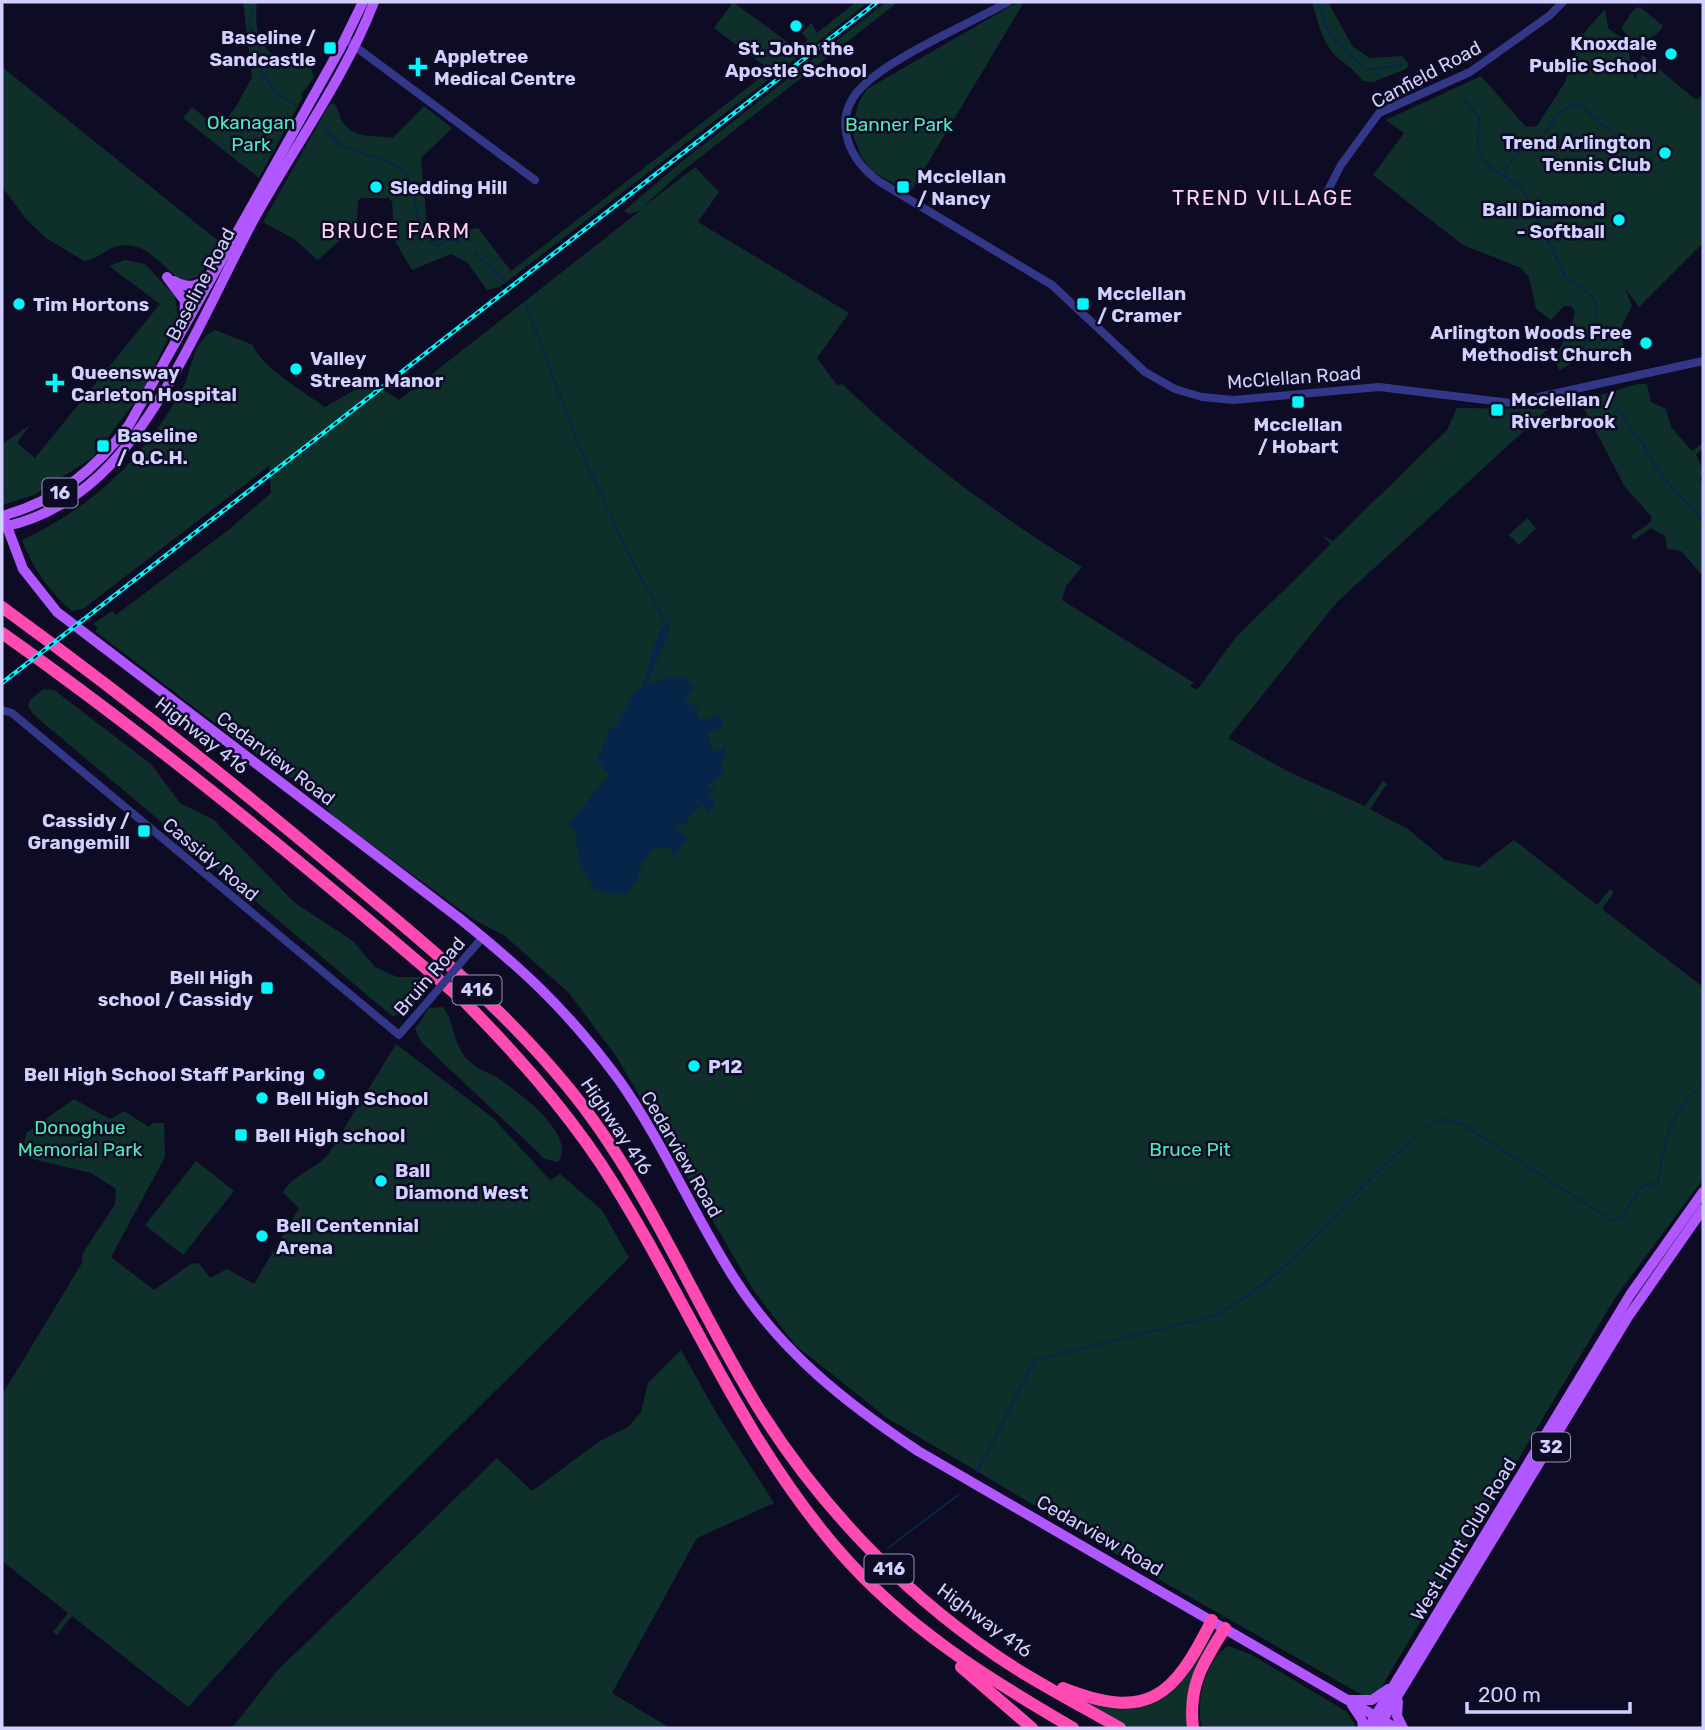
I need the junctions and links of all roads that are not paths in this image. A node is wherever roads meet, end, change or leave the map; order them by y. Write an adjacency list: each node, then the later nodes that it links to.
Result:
1 (363, 2): 5 (main road, Baseline Road / 16)
2 (374, 2): 5 (main road, Baseline Road / 16)
3 (1007, 2): 10 (street, McClellan Road)
4 (1563, 2): 7 (street, Canfield Road)
5 (350, 42): 6 (street); 8 (main road, Baseline Road / 16); 11 (main road, Baseline Road / 16)
6 (535, 180)
7 (1326, 194)
8 (225, 256): 9 (main road, Baseline Road / 16); 9 (main road)
9 (174, 347): 11 (main road, Baseline Road / 16)
10 (1703, 361)
11 (3, 522): 13 (main road, Cedarview Road)
12 (2, 543): 13 (main road)
13 (18, 560): 17 (main road, Cedarview Road)
14 (2, 607): 24 (highway, Highway 416 / 416)
15 (2, 633): 23 (highway, Highway 416 / 416)
16 (2, 710): 18 (street, Cassidy Road)
17 (483, 937): 18 (street, Bruin Road, bridge); 21 (main road, Cedarview Road)
18 (399, 1035)
19 (1703, 1192): 25 (main road, West Hunt Club Road / 32)
20 (1703, 1209): 25 (main road, West Hunt Club Road / 32)
21 (1212, 1620): 22 (main road, Cedarview Road); 24 (highway)
22 (1225, 1628): 26 (main road, Cedarview Road); 31 (highway)
23 (935, 1642): 28 (highway); 29 (highway, Highway 416 / 416)
24 (1016, 1669): 30 (highway, Highway 416 / 416)
25 (1400, 1685): 26 (main road); 27 (main road, West Hunt Club Road / 32); 34 (main road)
26 (1347, 1699): 27 (main road, Cedarview Road); 32 (main road)
27 (1379, 1722): 32 (main road, West Hunt Club Road / 32); 33 (main road, Cedarview Road)
28 (1032, 1728)
29 (1073, 1728)
30 (1119, 1728)
31 (1193, 1728)
32 (1365, 1728)
33 (1396, 1728)
34 (1402, 1728)

